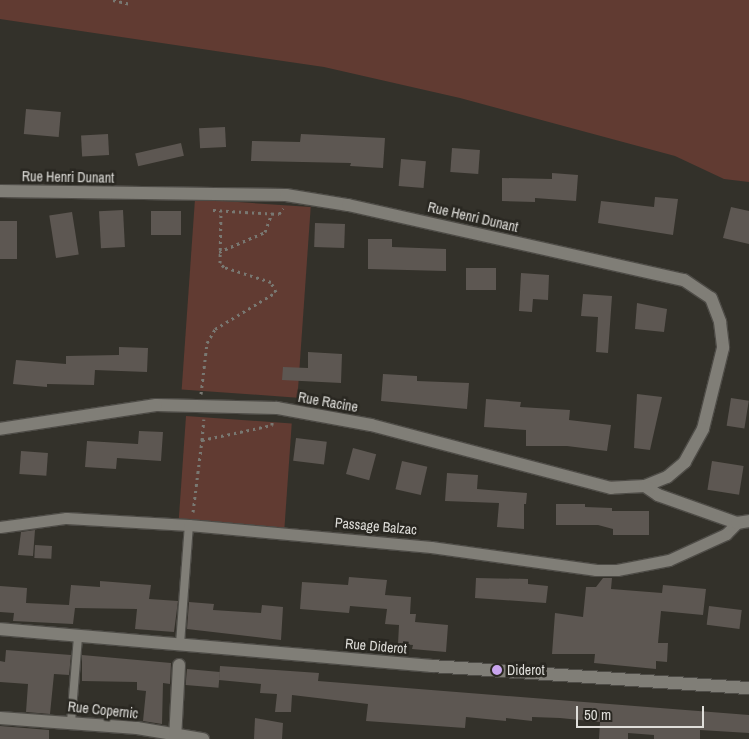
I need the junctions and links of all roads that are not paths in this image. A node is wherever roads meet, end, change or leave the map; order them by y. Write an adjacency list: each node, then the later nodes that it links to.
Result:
1 (0, 192): 3 (street, Rue Henri Dunant)
2 (0, 429): 3 (street, Rue Racine)
3 (645, 486): 4 (street, Passage Balzac)
4 (743, 522): 5 (street, Passage Balzac)
5 (191, 525): 6 (street, Passage Balzac); 9 (lane)
6 (0, 527)
7 (0, 629): 8 (street, Rue Diderot)
8 (78, 636): 9 (street, Rue Diderot); 13 (lane)
9 (180, 644): 11 (street, Rue Diderot)
10 (179, 665): 14 (street)
11 (749, 688)
12 (0, 718): 13 (street, Rue Copernic)
13 (71, 722): 14 (street, Rue Copernic)
14 (175, 736): 15 (street, Rue Copernic)
15 (203, 739)

